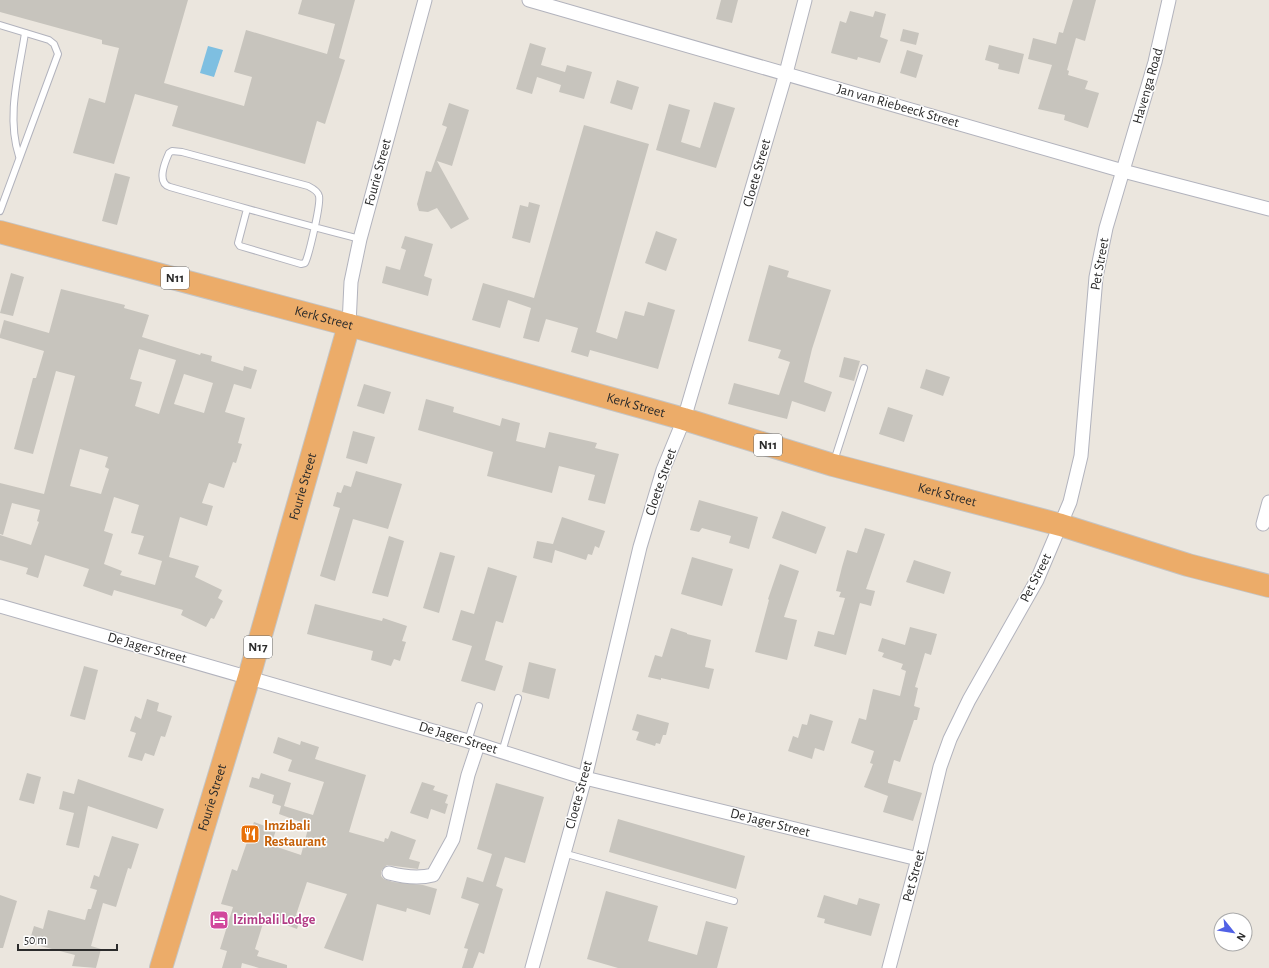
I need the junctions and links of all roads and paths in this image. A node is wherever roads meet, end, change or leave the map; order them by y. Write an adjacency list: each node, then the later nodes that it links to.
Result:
1 (425, 0): 15 (street, Fourie Street)
2 (528, 0): 7 (street, Jan van Riebeeck Street)
3 (805, 0): 7 (street, Cloete Street)
4 (1169, 0): 9 (street, Havenga Road)
5 (0, 25): 6 (lane)
6 (25, 33): 8 (lane); 8 (lane)
7 (786, 73): 9 (street, Jan van Riebeeck Street); 18 (street, Cloete Street)
8 (19, 156): 12 (lane)
9 (1123, 171): 11 (street, Jan van Riebeeck Street); 22 (street, Pet Street)
10 (247, 209): 13 (lane); 13 (lane); 13 (lane)
11 (1269, 209)
12 (0, 211)
13 (314, 228): 15 (lane)
14 (0, 232): 16 (highway, Kerk Street / N11)
15 (360, 239): 16 (street, Fourie Street)
16 (349, 325): 18 (highway, Kerk Street / N11); 25 (highway, Fourie Street / N17)
17 (864, 368): 19 (lane)
18 (684, 419): 19 (highway, Kerk Street / N11); 30 (street, Cloete Street)
19 (833, 464): 22 (highway, Kerk Street / N11)
20 (1269, 502): 21 (street)
21 (1263, 524)
22 (1061, 525): 23 (highway, Kerk Street / N11); 32 (street, Pet Street)
23 (1269, 586)
24 (0, 606): 25 (street, De Jager Street)
25 (249, 677): 28 (street, De Jager Street); 35 (highway, Fourie Street / N17)
26 (518, 698): 29 (lane)
27 (479, 706): 28 (lane)
28 (473, 743): 29 (street, De Jager Street); 33 (street)
29 (502, 752): 30 (street, De Jager Street)
30 (585, 778): 31 (street, Cloete Street); 32 (street, De Jager Street)
31 (564, 853): 34 (lane); 36 (street, Cloete Street)
32 (918, 859): 37 (street, Pet Street)
33 (389, 873)
34 (734, 901)
35 (161, 968)
36 (532, 968)
37 (889, 968)

